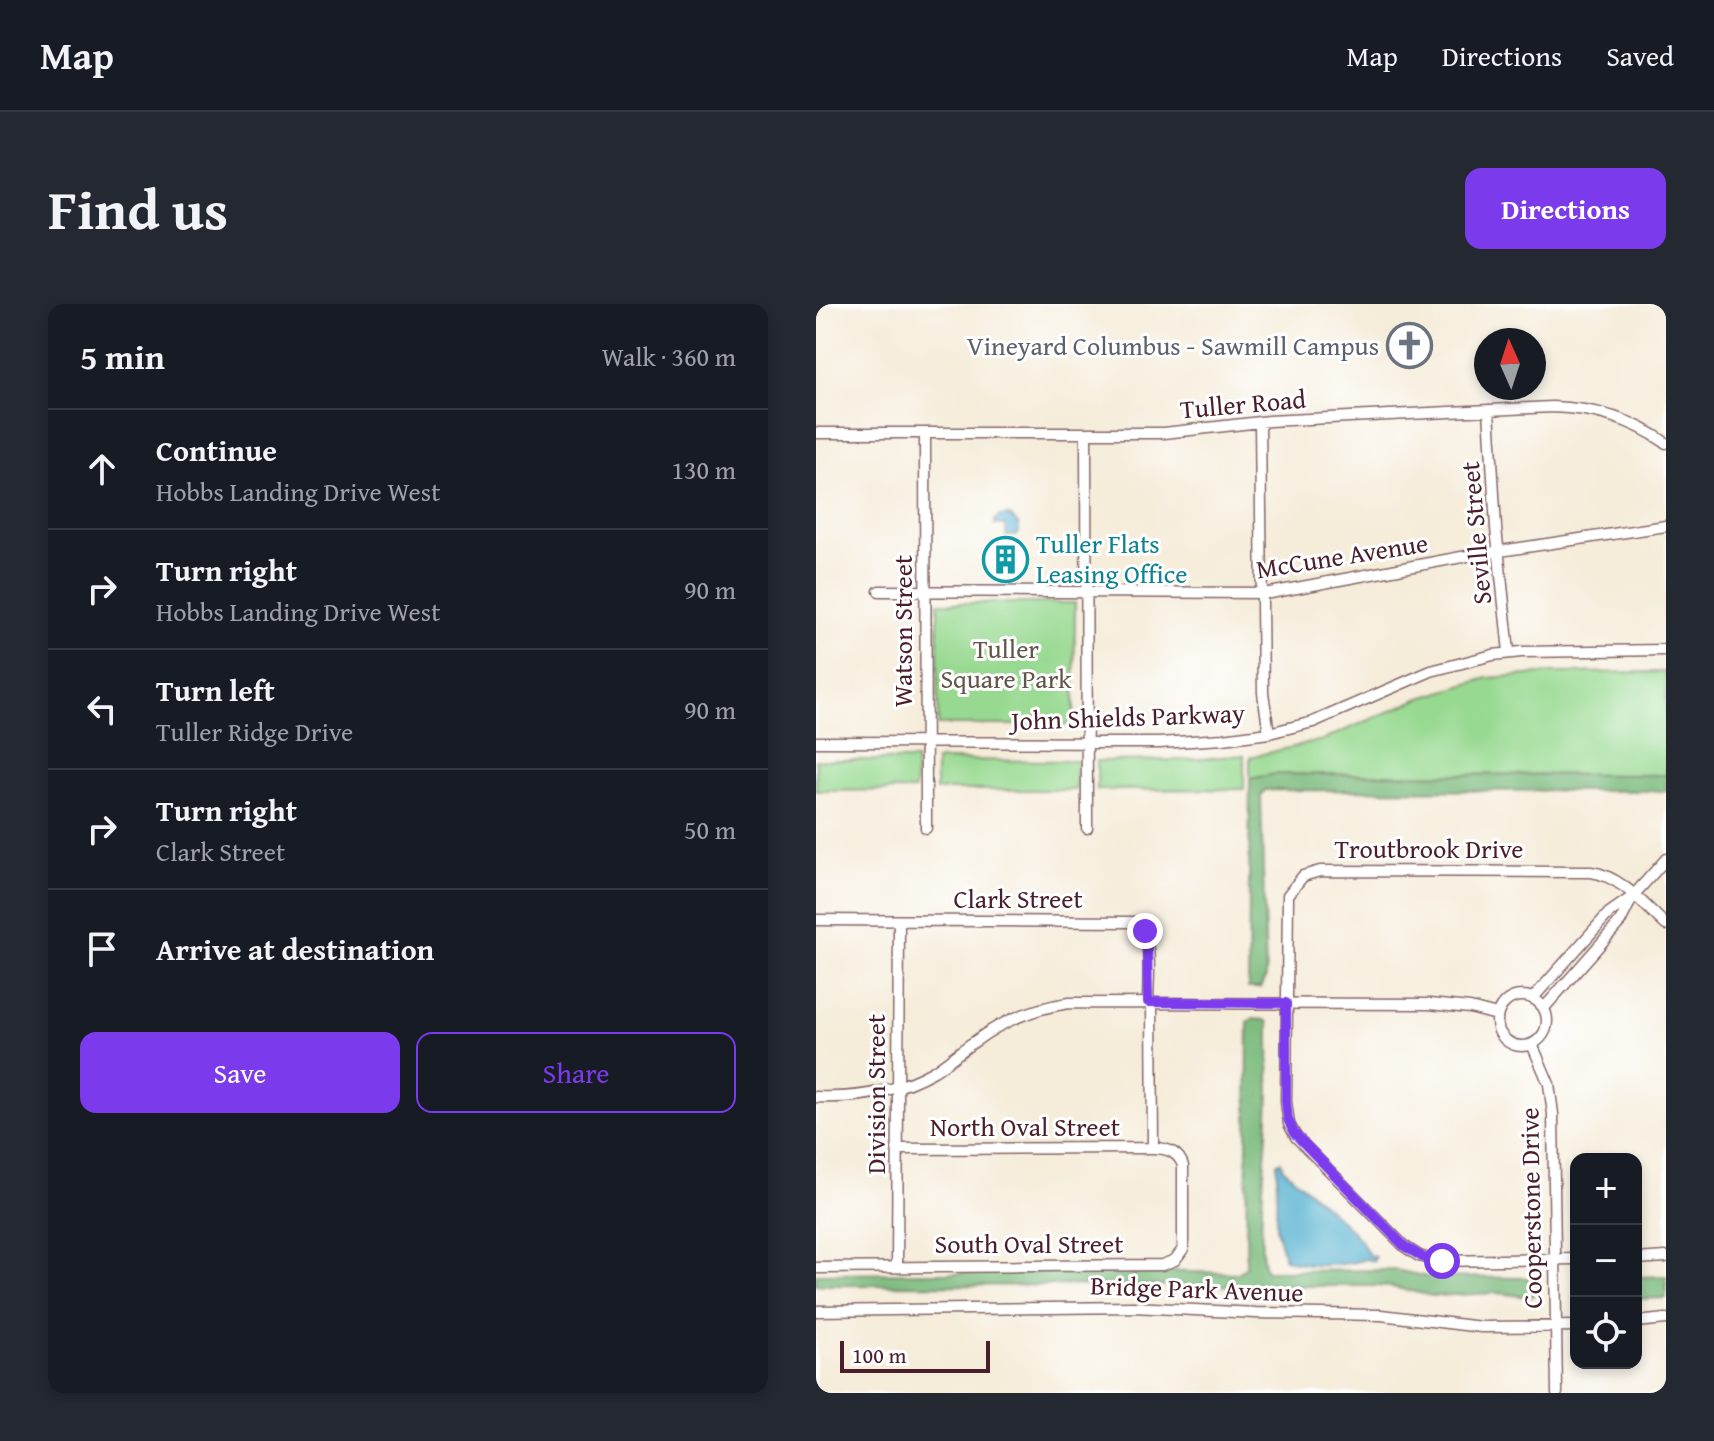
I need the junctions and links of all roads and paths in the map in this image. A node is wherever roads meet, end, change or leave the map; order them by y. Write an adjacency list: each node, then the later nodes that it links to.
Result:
1 (1489, 410): 2 (street, Tuller Road); 6 (street, Tuller Road); 8 (street, Seville Street)
2 (1260, 422): 5 (street, Tuller Road); 12 (street)
3 (816, 433): 4 (street, Tuller Road)
4 (925, 433): 5 (street, Tuller Road); 11 (street, Watson Street)
5 (1086, 433): 10 (street)
6 (1666, 443)
7 (1666, 526): 8 (street, McCune Avenue)
8 (1499, 552): 12 (street, McCune Avenue); 14 (street, Seville Street)
9 (879, 591): 11 (street, McCune Avenue)
10 (1087, 591): 11 (street, McCune Avenue); 12 (street, McCune Avenue); 18 (street)
11 (925, 592): 17 (street, Watson Street)
12 (1262, 594): 15 (street)
13 (1666, 650): 14 (street, John Shields Parkway)
14 (1509, 652): 15 (street, John Shields Parkway)
15 (1269, 733): 18 (street, John Shields Parkway)
16 (816, 742): 17 (street, John Shields Parkway)
17 (925, 742): 18 (street, John Shields Parkway); 19 (street, Watson Street)
18 (1087, 742): 20 (street)
19 (926, 828)
20 (1087, 828)
21 (1666, 859): 22 (street)
22 (1633, 896): 25 (street); 26 (street); 28 (street, Troutbrook Drive); 29 (street)
23 (816, 920): 24 (street, Clark Street)
24 (899, 921): 27 (street, Clark Street); 32 (street, Division Street)
25 (1666, 925)
26 (1533, 998): 29 (street); 30 (street)
27 (1150, 1002): 28 (street); 32 (street); 34 (street, Clark Street)
28 (1286, 1003): 30 (street); 37 (street)
29 (1544, 1008): 31 (street)
30 (1497, 1015): 31 (street)
31 (1532, 1044): 37 (street, Cooperstone Drive)
32 (897, 1087): 33 (street); 35 (street, Division Street)
33 (816, 1097)
34 (1153, 1148): 35 (street, North Oval Street); 40 (street, South Oval Street)
35 (897, 1149): 40 (street, Division Street)
36 (1666, 1257): 39 (street)
37 (1555, 1259): 38 (street); 46 (street, Cooperstone Drive)
38 (1570, 1259)
39 (1642, 1259)
40 (897, 1267): 41 (street, South Oval Street)
41 (816, 1268)
42 (816, 1311): 46 (street, Bridge Park Avenue)
43 (1666, 1319): 44 (street)
44 (1642, 1321)
45 (1570, 1327): 46 (street, Bridge Park Avenue)
46 (1555, 1328): 47 (street, Cooperstone Drive)
47 (1557, 1393)

